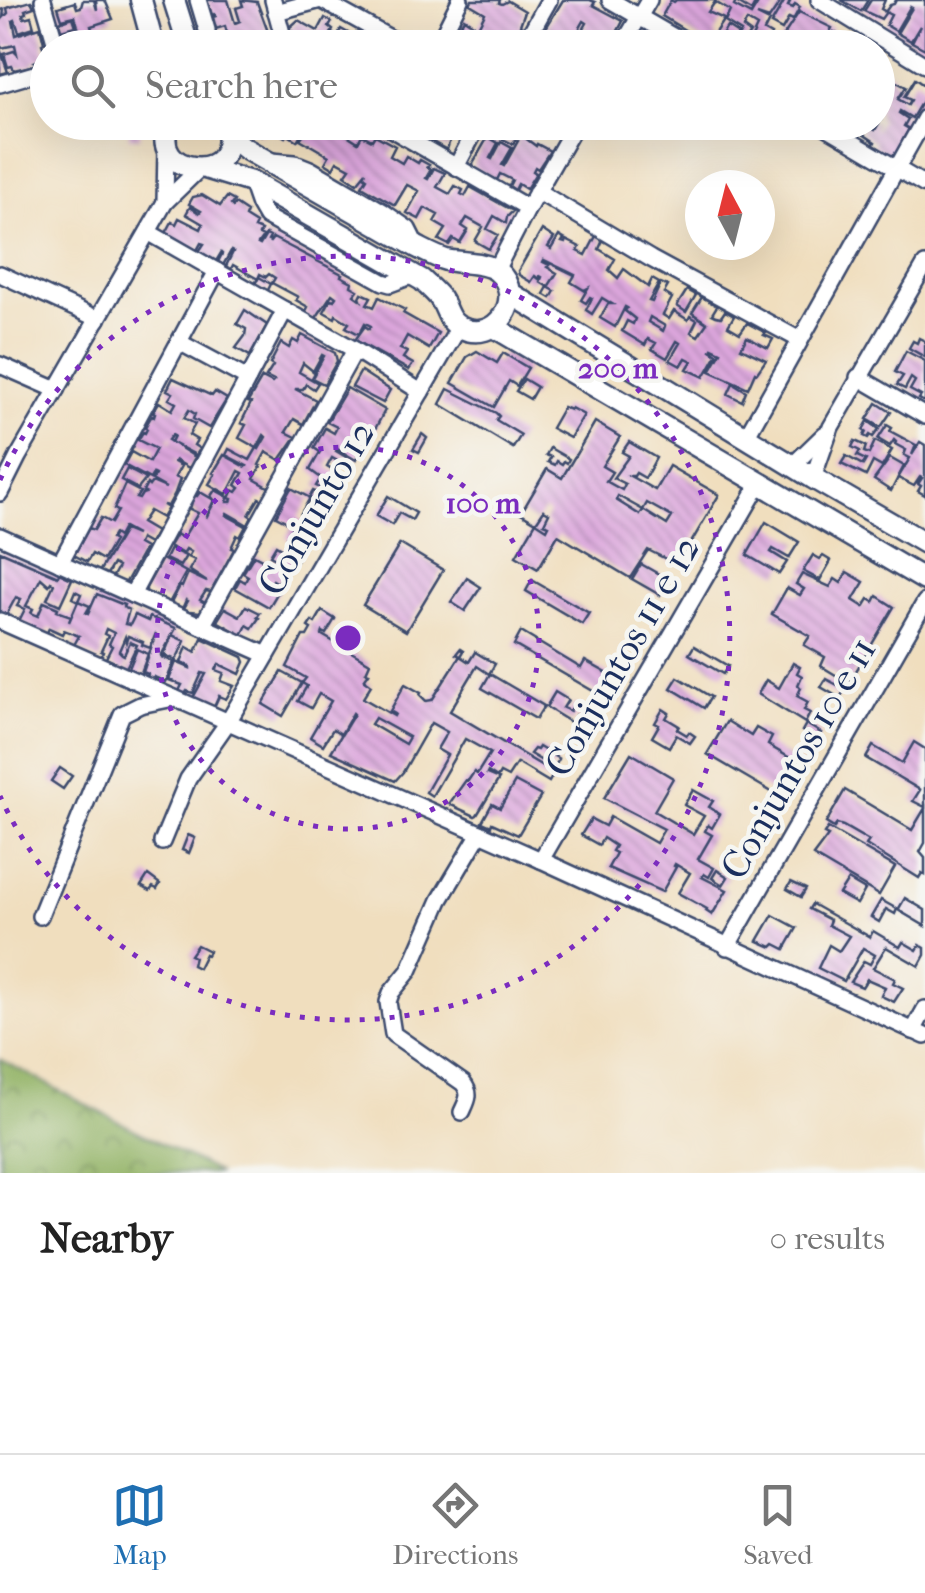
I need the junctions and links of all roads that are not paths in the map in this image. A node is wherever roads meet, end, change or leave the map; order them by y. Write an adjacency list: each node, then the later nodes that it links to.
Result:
1 (44, 0): 13 (street)
2 (140, 0): 14 (street)
3 (174, 0): 15 (street)
4 (198, 0): 16 (street)
5 (321, 0): 11 (street); 17 (street)
6 (460, 0): 18 (street)
7 (548, 0): 19 (street)
8 (610, 0): 12 (street)
9 (649, 0): 12 (street)
10 (819, 0): 22 (street)
11 (274, 6)
12 (639, 16): 20 (street); 21 (street)
13 (52, 30)
14 (149, 30)
15 (183, 30)
16 (207, 30)
17 (375, 30)
18 (445, 30)
19 (532, 30)
20 (631, 30)
21 (662, 30)
22 (868, 30)
23 (895, 47): 24 (street)
24 (925, 65)
25 (30, 75): 26 (street)
26 (0, 84)
27 (925, 118): 38 (street)
28 (168, 140): 41 (street)
29 (169, 140): 37 (street)
30 (228, 140): 37 (street)
31 (237, 140): 44 (street)
32 (410, 140): 36 (street)
33 (470, 140): 36 (street)
34 (567, 140): 40 (street)
35 (848, 140): 38 (street)
36 (456, 167): 42 (street)
37 (202, 168): 41 (street); 50 (street)
38 (896, 169): 39 (street); 55 (street)
39 (925, 185)
40 (537, 191): 42 (street); 55 (street)
41 (165, 202): 43 (street)
42 (528, 208): 46 (street)
43 (148, 232): 47 (street); 52 (street)
44 (467, 264): 46 (street); 50 (street)
45 (925, 265): 59 (street)
46 (496, 270): 49 (street)
47 (217, 272): 51 (street); 56 (street)
48 (0, 274): 52 (street)
49 (510, 293): 53 (street); 65 (street)
50 (442, 300): 54 (street)
51 (285, 310): 57 (street); 60 (street)
52 (98, 319): 61 (street)
53 (494, 326): 54 (street); 70 (street)
54 (459, 327): 62 (street, Conjunto 12)
55 (800, 340): 65 (street)
56 (179, 342): 60 (street); 74 (street)
57 (355, 350): 62 (street); 79 (street)
58 (0, 365): 61 (street)
59 (858, 377): 63 (street); 64 (street)
60 (248, 379): 76 (street)
61 (56, 390): 67 (street)
62 (421, 392): 80 (street, Conjunto 12)
63 (925, 416)
64 (831, 428): 68 (street); 69 (street)
65 (746, 437): 68 (street)
66 (0, 450): 67 (street)
67 (18, 457): 71 (street)
68 (792, 465): 69 (street)
69 (813, 478): 73 (street)
70 (760, 484): 75 (street); 85 (street, Conjuntos 11 e 12)
71 (0, 494)
72 (0, 536): 74 (street)
73 (925, 543)
74 (60, 563): 76 (street)
75 (925, 580)
76 (132, 595): 79 (street)
77 (925, 602): 87 (street, Conjuntos 10 e 11)
78 (0, 621): 81 (street)
79 (202, 626): 80 (street)
80 (267, 655): 82 (street, Conjunto 12)
81 (174, 698): 82 (street); 86 (street)
82 (228, 722): 83 (street); 84 (street, Conjunto 12)
83 (480, 834): 85 (street); 90 (street)
84 (162, 842)
85 (541, 860): 87 (street)
86 (40, 916)
87 (726, 947): 89 (street)
88 (925, 1009): 89 (street)
89 (919, 1033)
90 (462, 1112)

